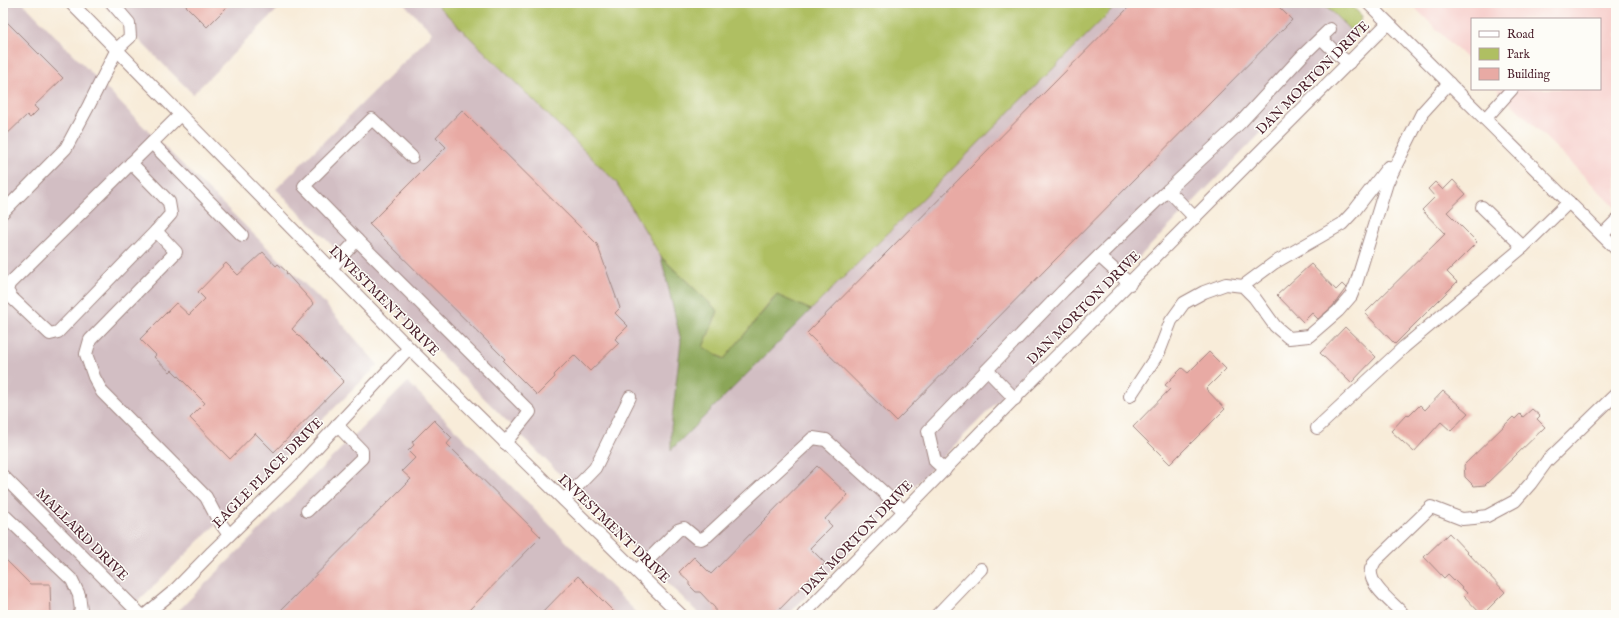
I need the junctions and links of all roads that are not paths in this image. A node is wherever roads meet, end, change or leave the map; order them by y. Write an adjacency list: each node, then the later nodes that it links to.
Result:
1 (71, 3): 7 (street, INVESTMENT DRIVE)
2 (112, 3): 7 (street)
3 (1368, 3): 4 (street)
4 (1388, 23): 8 (street, DAN MORTON DRIVE); 9 (street)
5 (1330, 29): 6 (street)
6 (1321, 38): 8 (street); 17 (street)
7 (117, 49): 11 (street, INVESTMENT DRIVE); 20 (street)
8 (1348, 63): 21 (street, DAN MORTON DRIVE)
9 (1449, 83): 12 (street); 13 (street)
10 (1511, 90): 12 (street)
11 (180, 114): 14 (street); 30 (street, INVESTMENT DRIVE)
12 (1485, 118): 18 (street)
13 (1410, 135): 32 (street); 32 (street)
14 (152, 143): 16 (street); 24 (street)
15 (412, 157): 26 (street)
16 (131, 163): 23 (street); 23 (street)
17 (1168, 190): 21 (street); 29 (street)
18 (1569, 202): 25 (street); 27 (street)
19 (1482, 206): 27 (street)
20 (3, 212)
21 (1195, 218): 31 (street, DAN MORTON DRIVE)
22 (1616, 221): 25 (street)
23 (156, 231): 48 (street)
24 (242, 235)
25 (1602, 235): 28 (street)
26 (357, 240): 30 (street); 41 (street)
27 (1523, 247): 40 (street)
28 (1616, 249)
29 (1099, 256): 31 (street); 34 (street)
30 (331, 268): 33 (street, INVESTMENT DRIVE)
31 (1130, 284): 38 (street, DAN MORTON DRIVE)
32 (1242, 286): 36 (street)
33 (409, 348): 39 (street, EAGLE PLACE DRIVE); 41 (street, INVESTMENT DRIVE)
34 (988, 370): 38 (street); 42 (street)
35 (1616, 394): 51 (street)
36 (1130, 396)
37 (630, 397): 44 (street)
38 (1015, 399): 42 (street, DAN MORTON DRIVE)
39 (337, 425): 45 (street); 48 (street, EAGLE PLACE DRIVE)
40 (1317, 428)
41 (505, 443): 44 (street, INVESTMENT DRIVE)
42 (944, 470): 46 (street, DAN MORTON DRIVE)
43 (3, 476): 53 (street, MALLARD DRIVE)
44 (564, 500): 50 (street, INVESTMENT DRIVE)
45 (307, 511)
46 (904, 511): 50 (street); 56 (street, DAN MORTON DRIVE)
47 (3, 514): 52 (street)
48 (229, 535): 54 (street, EAGLE PLACE DRIVE)
49 (981, 569): 57 (street)
50 (637, 571): 55 (street, INVESTMENT DRIVE)
51 (1402, 613)
52 (79, 615)
53 (141, 615)
54 (145, 615)
55 (681, 615)
56 (803, 615)
57 (937, 615)

